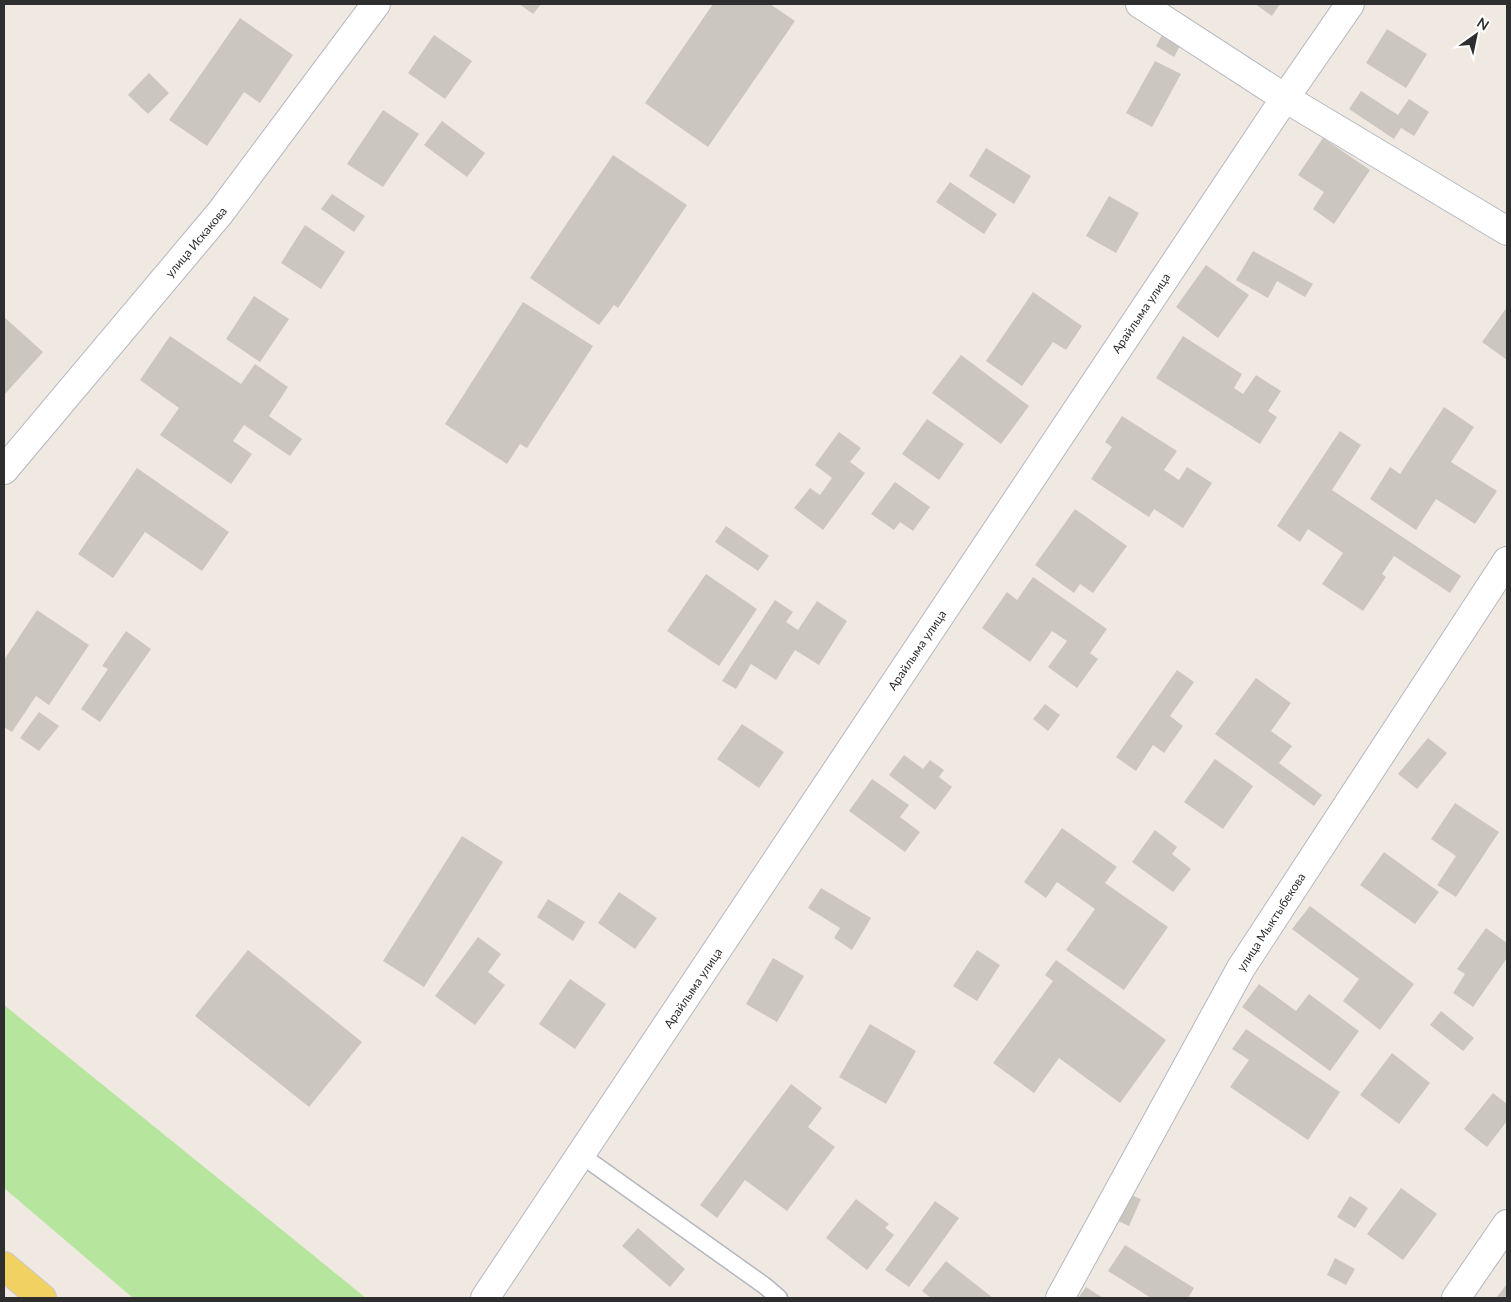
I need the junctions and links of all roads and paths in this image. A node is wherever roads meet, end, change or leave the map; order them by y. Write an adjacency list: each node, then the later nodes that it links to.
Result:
1 (376, 4): 6 (street, улица Искакова)
2 (1140, 4): 4 (street)
3 (1350, 4): 4 (street, Арайлыма улица)
4 (1285, 98): 5 (street); 8 (street, Арайлыма улица)
5 (1507, 232)
6 (4, 470)
7 (1507, 561): 14 (street, улица Мыктыбекова)
8 (581, 1155): 12 (street, Арайлыма улица); 13 (lane)
9 (1507, 1224): 15 (street)
10 (4, 1266): 11 (main road)
11 (42, 1298)
12 (485, 1298)
13 (779, 1298)
14 (1060, 1298)
15 (1456, 1298)

